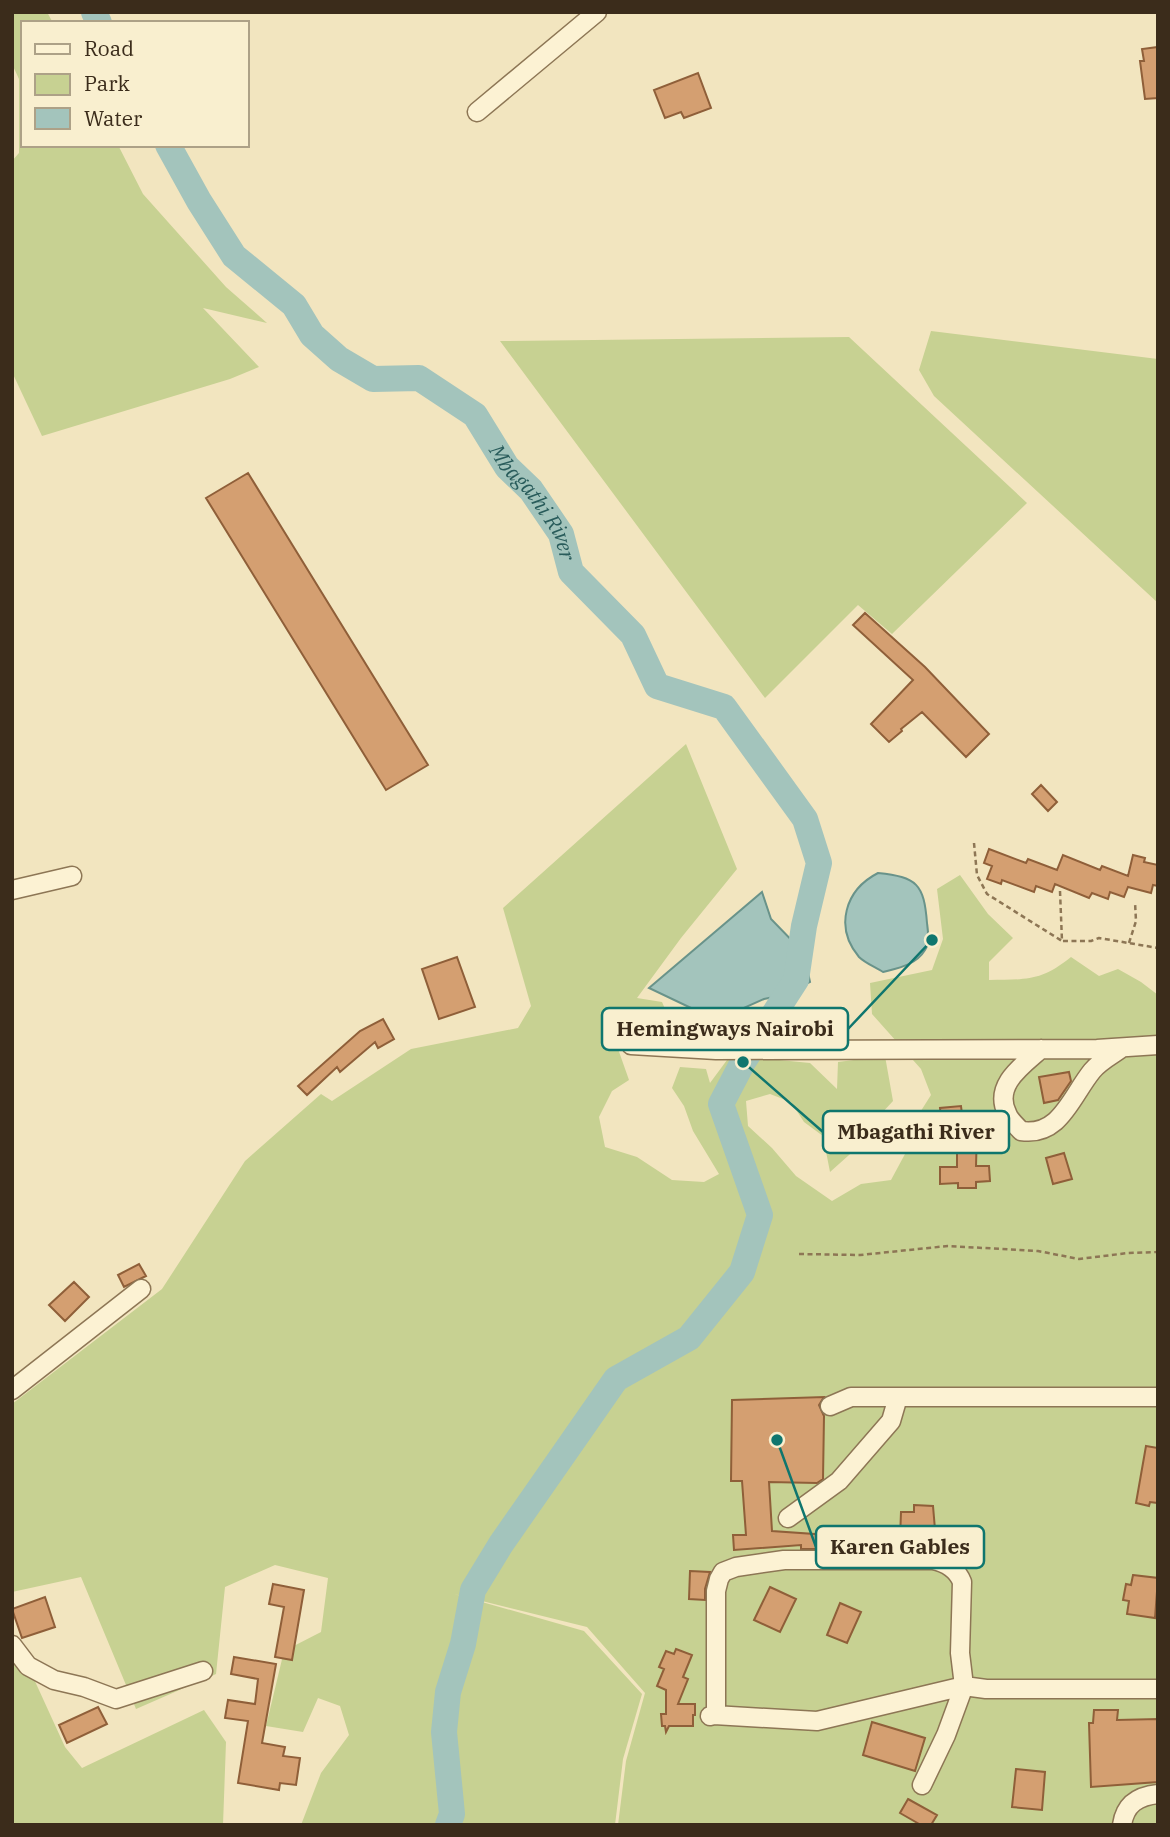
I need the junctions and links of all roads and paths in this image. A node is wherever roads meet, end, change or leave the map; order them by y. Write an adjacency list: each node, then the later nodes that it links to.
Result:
1 (597, 12): 2 (street)
2 (477, 112)
3 (974, 843): 8 (path)
4 (72, 876): 5 (street)
5 (12, 890)
6 (1060, 891): 8 (path)
7 (1135, 901): 9 (path)
8 (1062, 941): 9 (path)
9 (1129, 943): 10 (path)
10 (1158, 948)
11 (631, 1045): 14 (street)
12 (1158, 1045): 13 (street)
13 (1123, 1047): 14 (street); 14 (street)
14 (1041, 1049)
15 (1158, 1252): 16 (path)
16 (799, 1254)
17 (141, 1289): 18 (street)
18 (12, 1390)
19 (898, 1397): 20 (street); 21 (street); 22 (street)
20 (1158, 1397)
21 (830, 1406)
22 (788, 1517)
23 (12, 1645): 24 (street)
24 (203, 1671)
25 (964, 1686): 25 (street); 26 (street); 27 (street)
26 (1158, 1689)
27 (922, 1785)
28 (1158, 1794): 29 (street)
29 (1122, 1825)

